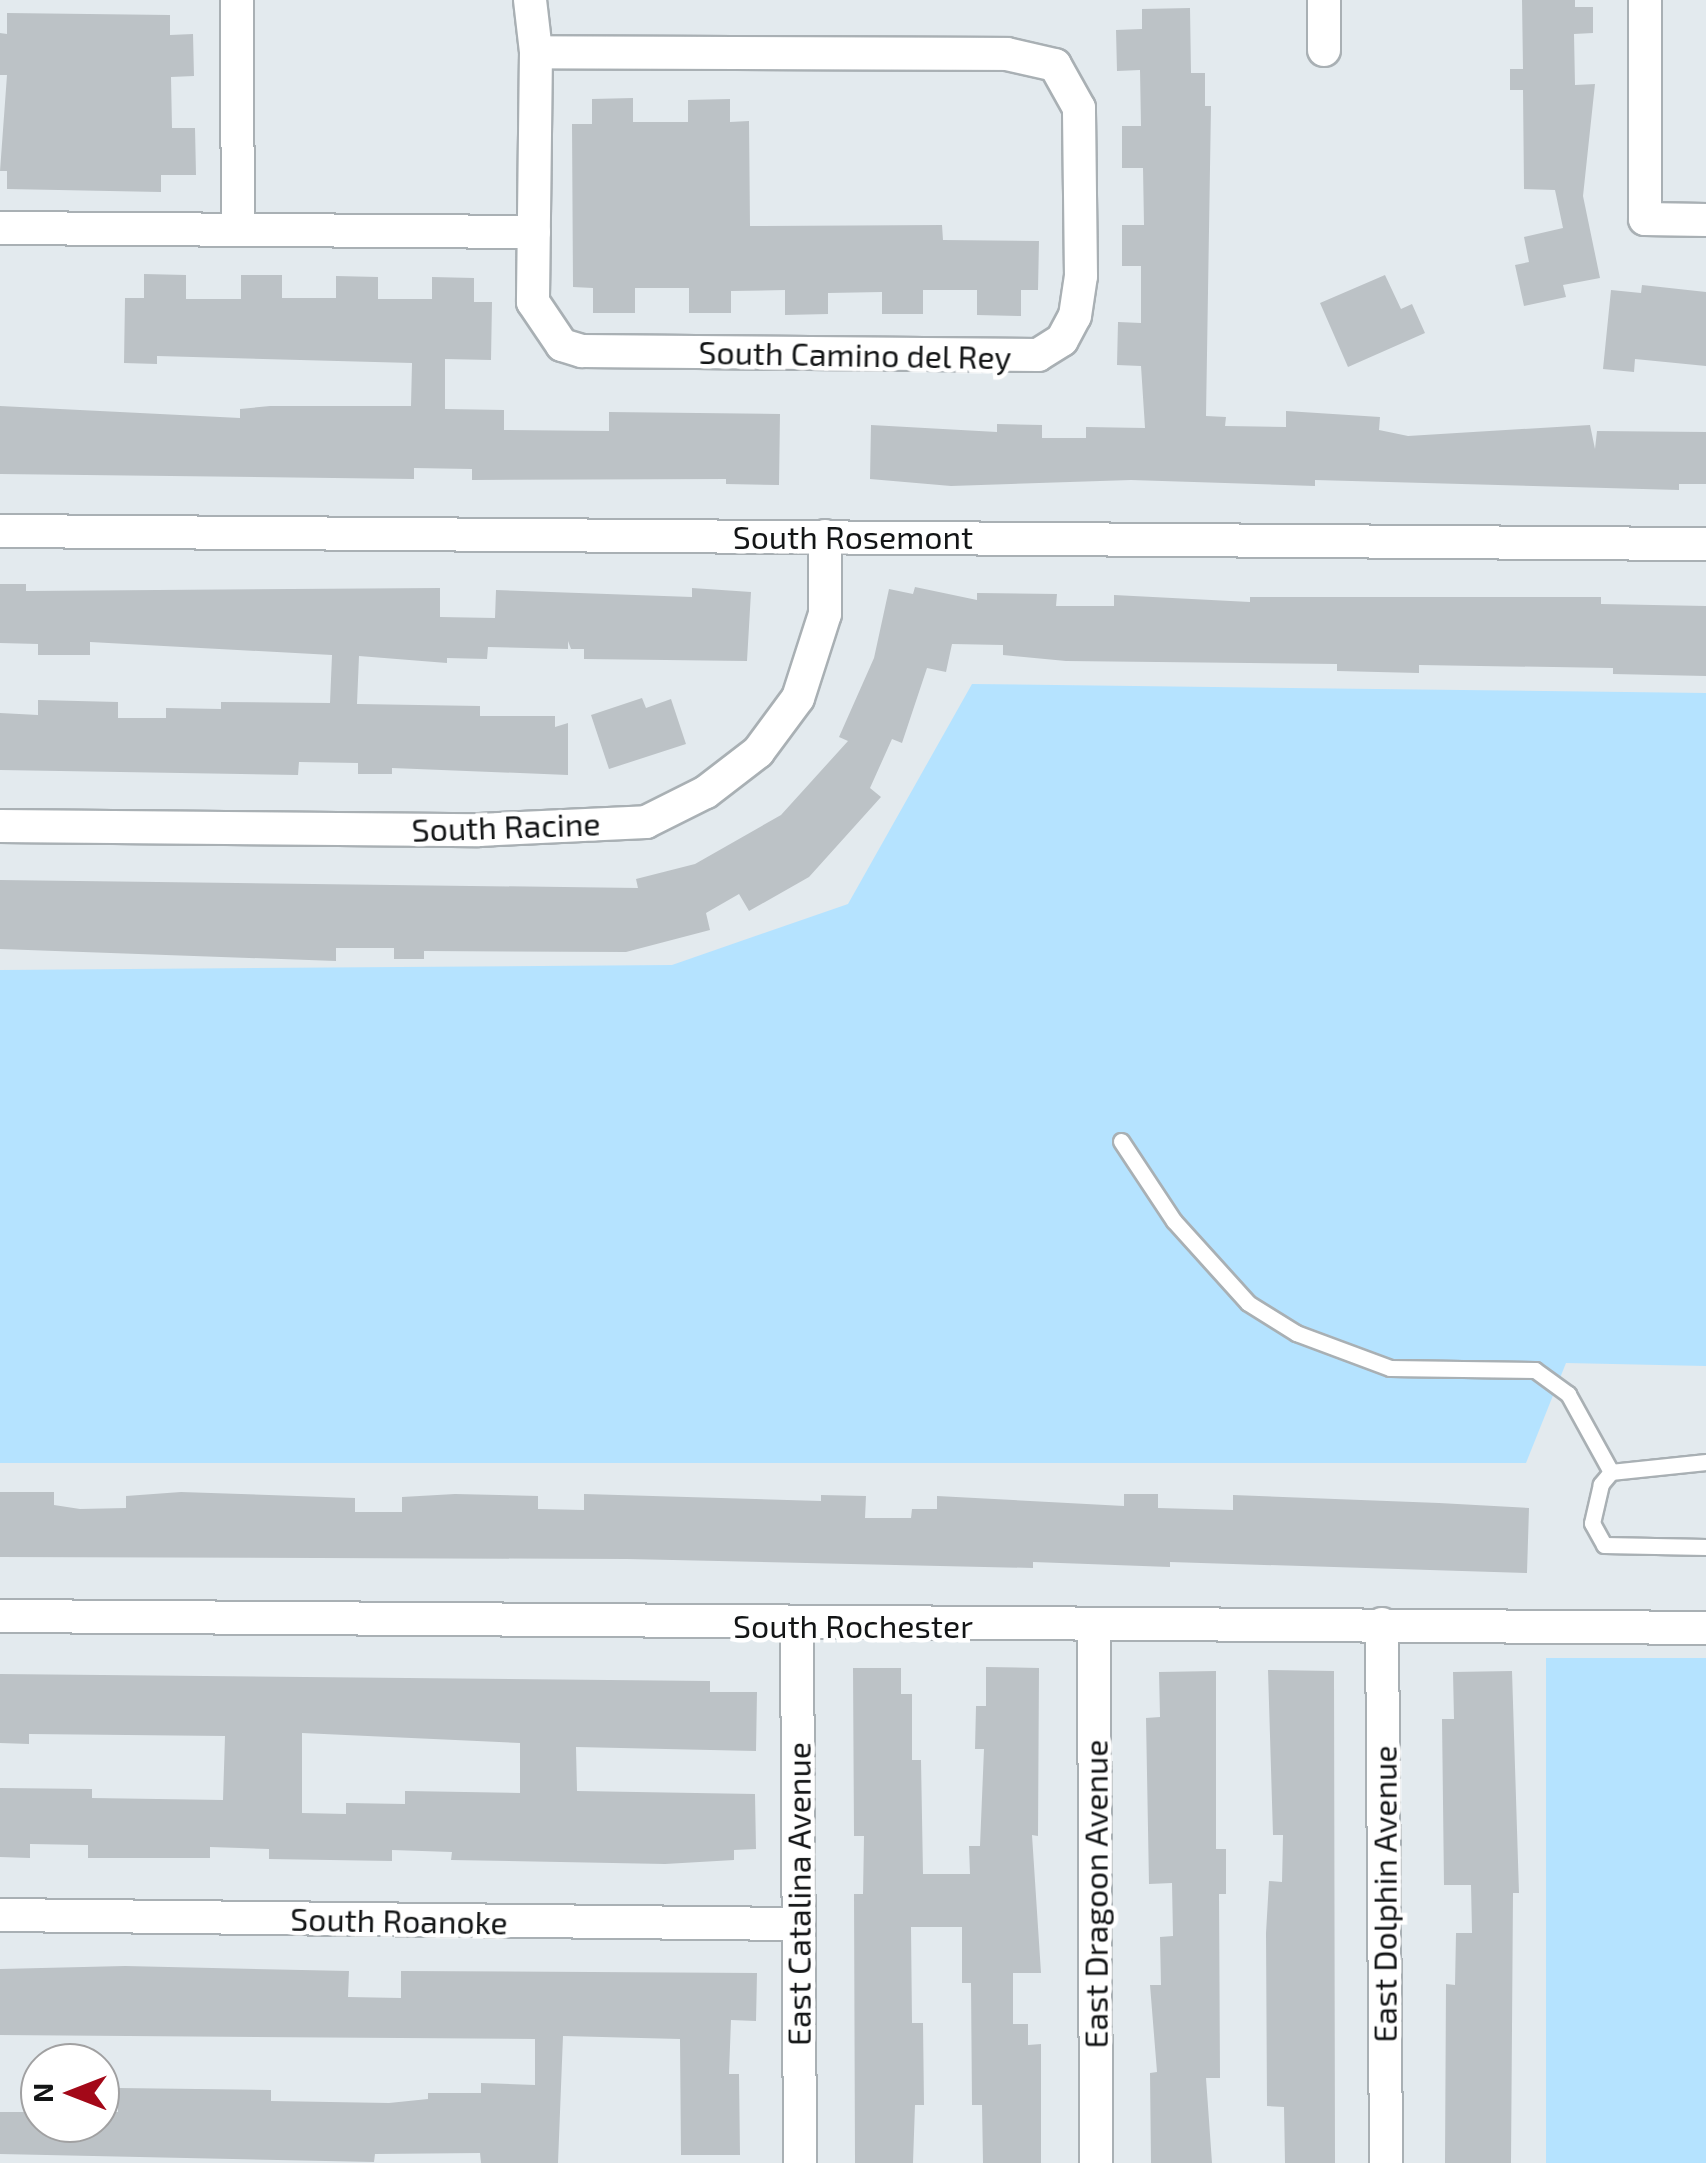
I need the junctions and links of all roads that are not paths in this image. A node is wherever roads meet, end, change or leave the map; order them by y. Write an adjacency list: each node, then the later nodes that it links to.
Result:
1 (237, 0): 9 (street)
2 (530, 0): 6 (street, South Camino del Rey)
3 (1324, 0): 5 (street)
4 (1644, 0): 7 (street)
5 (1324, 50)
6 (536, 52): 10 (street, South Camino del Rey); 10 (street, South Camino del Rey)
7 (1706, 220)
8 (0, 228): 9 (street)
9 (238, 230): 10 (street)
10 (534, 232)
11 (0, 531): 12 (street, South Rosemont)
12 (825, 536): 13 (street, South Rosemont); 14 (street, South Racine)
13 (1706, 544)
14 (0, 826)
15 (1120, 1142): 17 (lane)
16 (1706, 1462): 17 (lane)
17 (1612, 1472): 18 (lane)
18 (1706, 1547)
19 (0, 1616): 21 (street, South Rochester)
20 (1382, 1624): 22 (street, South Rochester); 23 (street, South Rochester); 28 (street, East Dolphin Avenue)
21 (797, 1625): 22 (street, South Rochester); 25 (street, East Catalina Avenue)
22 (1094, 1625): 27 (street, East Dragoon Avenue)
23 (1706, 1628)
24 (0, 1915): 25 (street, South Roanoke)
25 (798, 1924): 26 (street, East Catalina Avenue)
26 (800, 2163)
27 (1096, 2163)
28 (1386, 2163)

